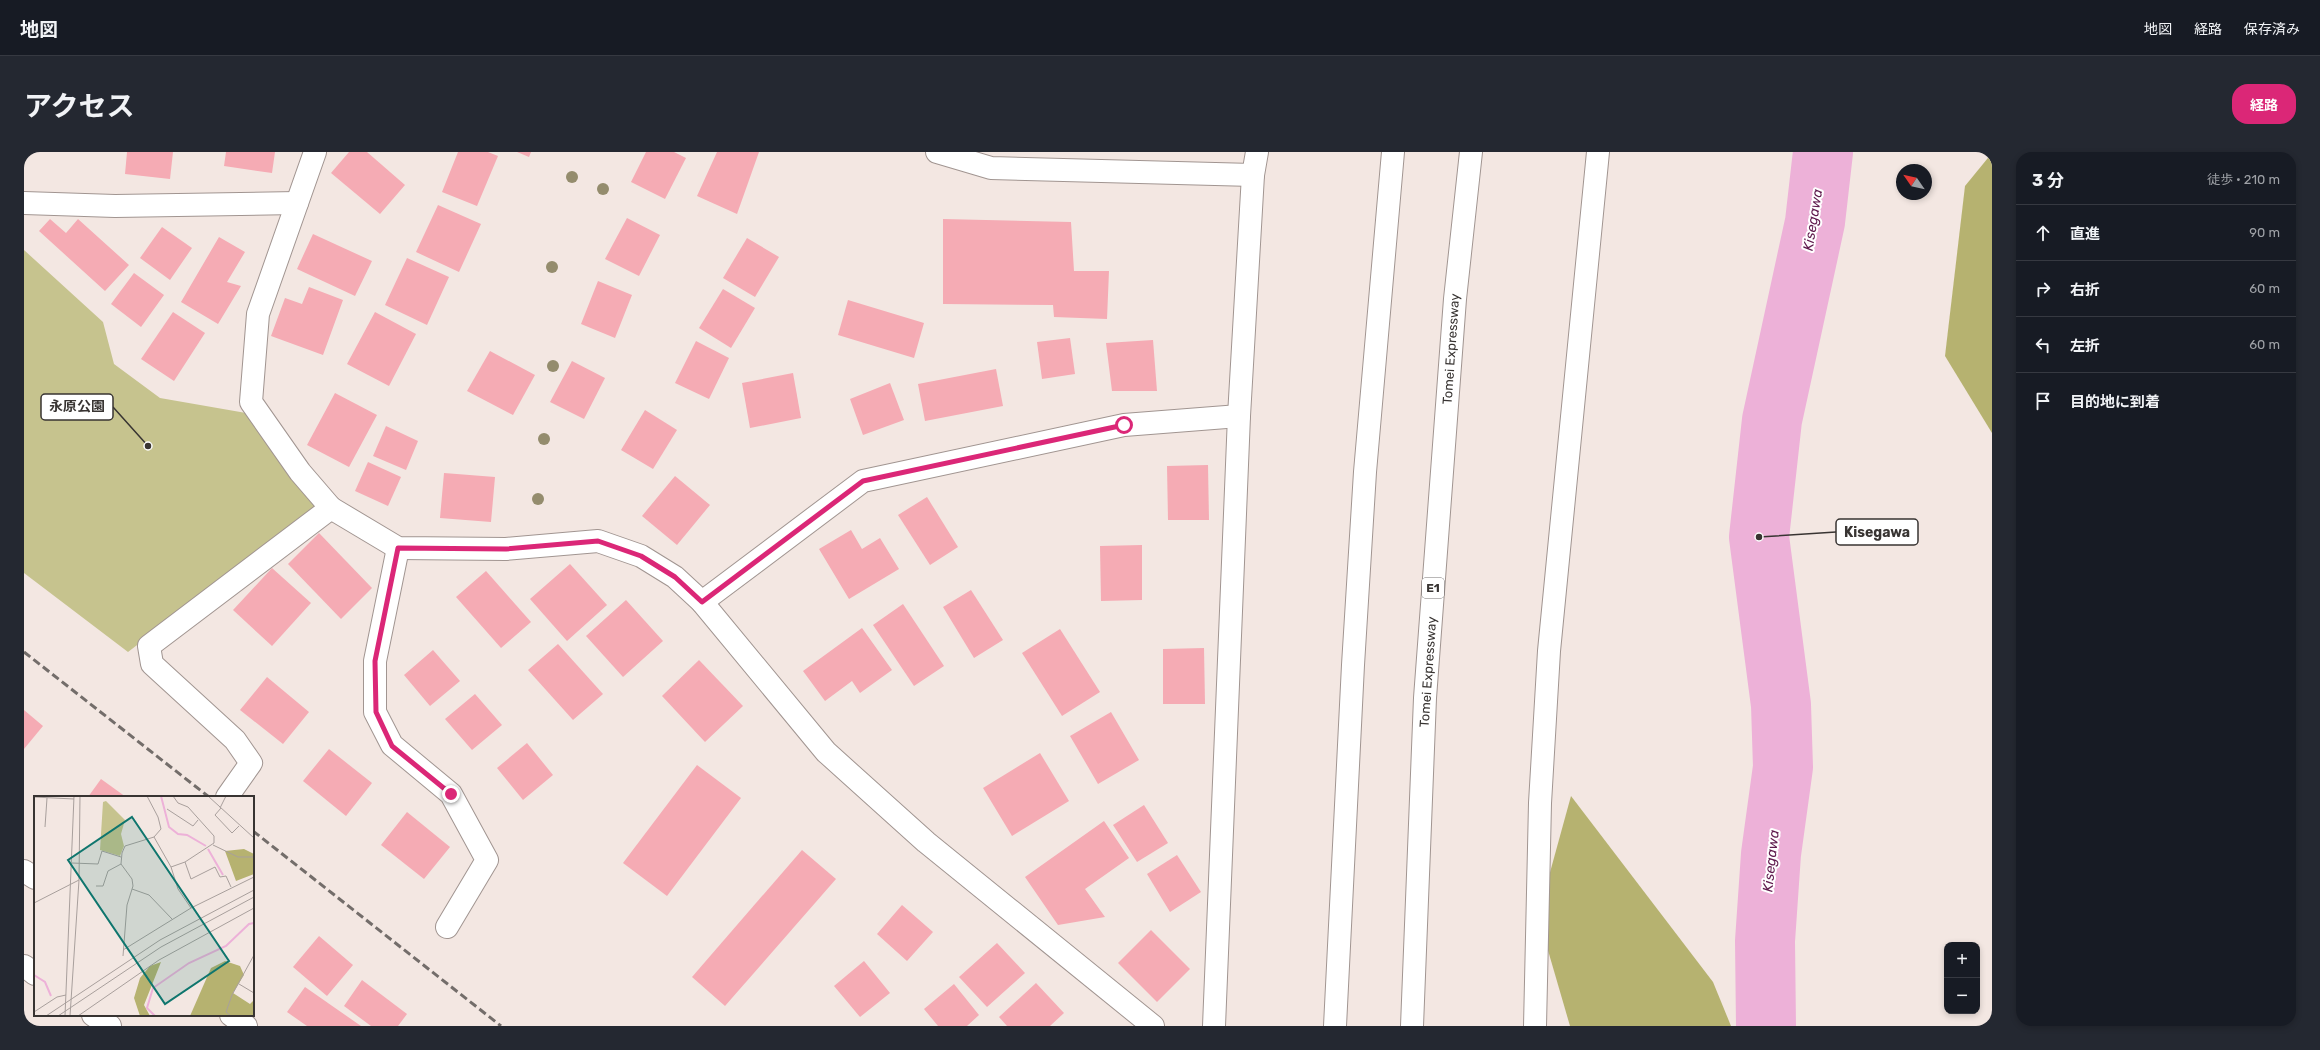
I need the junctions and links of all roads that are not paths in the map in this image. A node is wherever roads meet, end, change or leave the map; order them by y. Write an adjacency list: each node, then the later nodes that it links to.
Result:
1 (315, 152): 9 (main road)
2 (937, 152): 7 (main road)
3 (1257, 152): 7 (main road)
4 (1393, 152): 26 (main road)
5 (1471, 152): 27 (main road, Tomei Expressway / E1)
6 (1598, 152): 28 (main road)
7 (1253, 174): 10 (main road)
8 (24, 203): 9 (main road)
9 (297, 203): 11 (main road)
10 (1239, 416): 13 (main road); 25 (main road)
11 (331, 508): 12 (main road); 14 (main road)
12 (398, 548): 13 (main road); 17 (main road)
13 (702, 602): 24 (main road)
14 (228, 796)
15 (24, 871): 16 (main road)
16 (34, 877)
17 (447, 926)
18 (24, 966): 19 (main road)
19 (34, 973)
20 (95, 1016): 22 (main road)
21 (232, 1016): 23 (main road)
22 (110, 1026)
23 (246, 1026)
24 (1153, 1026)
25 (1214, 1026)
26 (1335, 1026)
27 (1412, 1026)
28 (1535, 1026)

